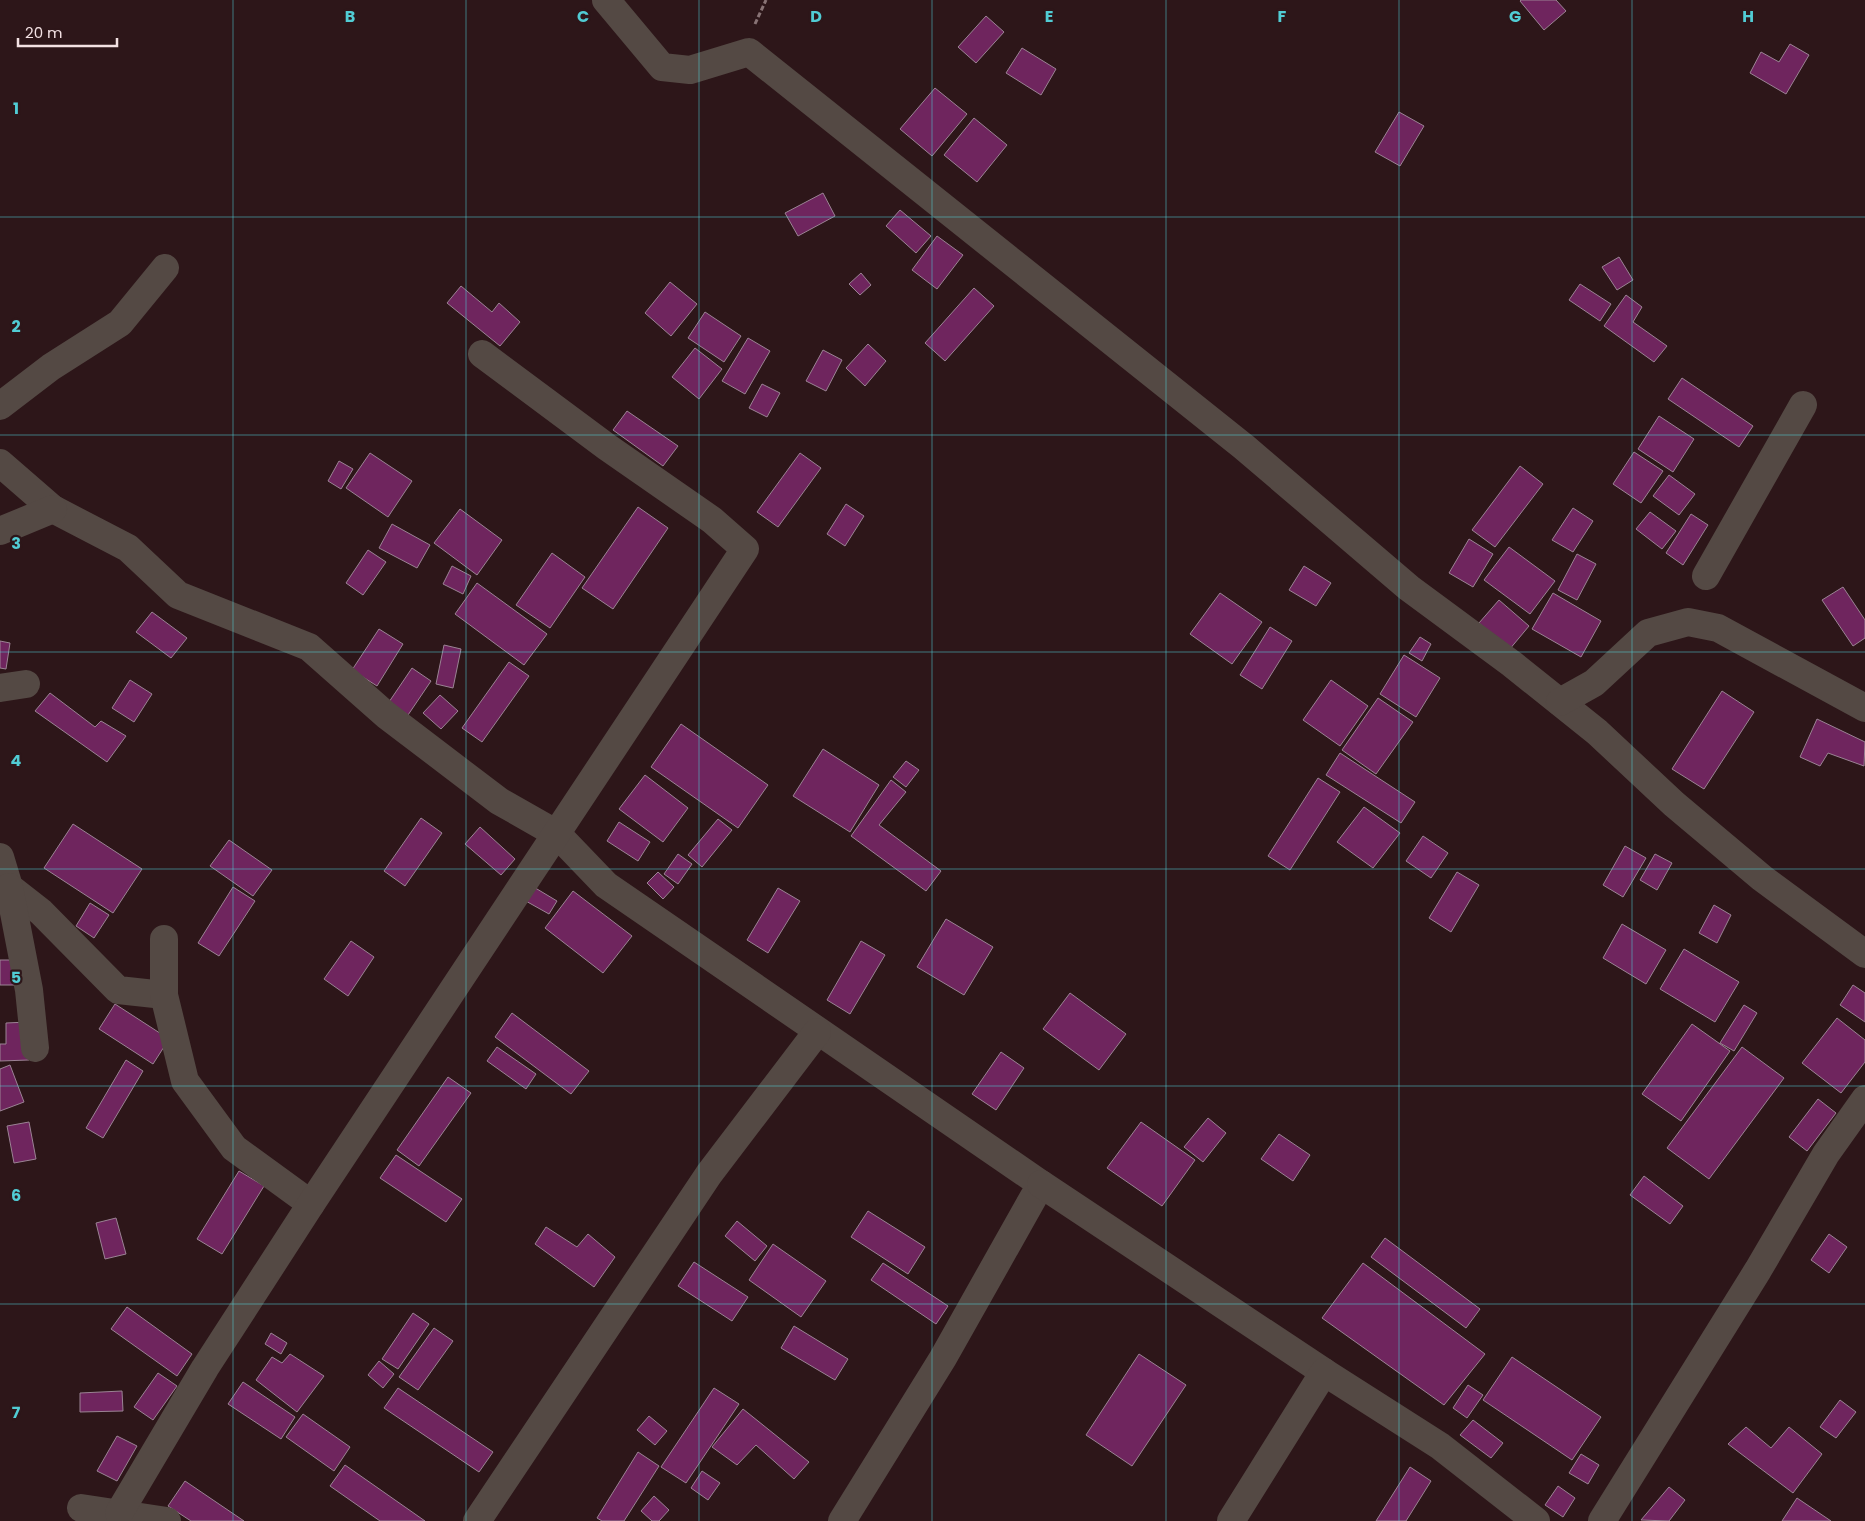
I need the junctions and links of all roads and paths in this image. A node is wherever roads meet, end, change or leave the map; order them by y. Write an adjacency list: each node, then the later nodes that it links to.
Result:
1 (606, 0): 10 (street)
2 (165, 268): 5 (street)
3 (482, 354): 12 (street)
4 (1804, 405): 9 (street)
5 (0, 406)
6 (0, 463): 7 (street)
7 (53, 509): 8 (street); 12 (street)
8 (0, 531)
9 (1706, 576)
10 (1560, 702): 11 (street); 16 (street)
11 (1865, 708)
12 (557, 834): 18 (street); 22 (street)
13 (0, 857): 14 (street)
14 (9, 887): 17 (street); 19 (street)
15 (164, 939): 17 (street)
16 (1865, 954)
17 (164, 995): 22 (street)
18 (817, 1032): 21 (street); 27 (street)
19 (35, 1048)
20 (1865, 1099): 31 (street)
21 (1041, 1184): 23 (street); 28 (street)
22 (312, 1204): 25 (street)
23 (1324, 1372): 29 (street); 30 (street)
24 (81, 1508): 25 (street)
25 (119, 1513): 26 (street)
26 (167, 1521)
27 (477, 1521)
28 (842, 1521)
29 (1231, 1521)
30 (1536, 1521)
31 (1602, 1521)

